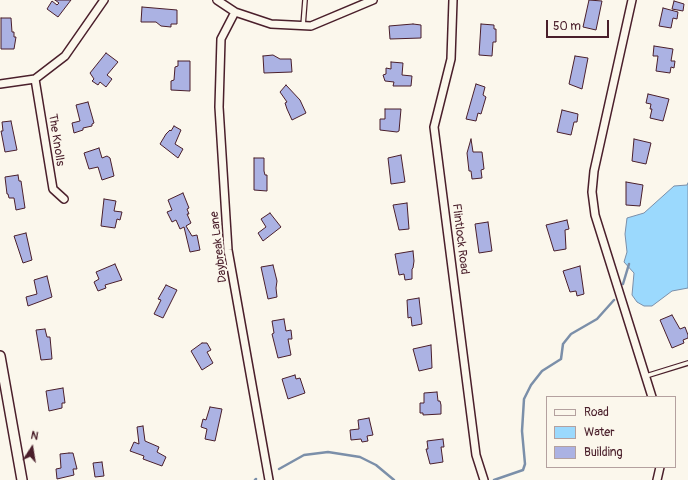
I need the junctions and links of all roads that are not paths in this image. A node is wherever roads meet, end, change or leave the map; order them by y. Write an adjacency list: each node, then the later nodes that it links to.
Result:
1 (104, 0): 9 (street)
2 (217, 0): 7 (street)
3 (305, 0): 8 (lane)
4 (373, 0): 8 (street)
5 (453, 0): 19 (street, Flintlock Road)
6 (632, 0): 14 (street)
7 (235, 12): 8 (street); 18 (street, Daybreak Lane)
8 (303, 26)
9 (36, 79): 10 (street); 11 (street, The Knolls)
10 (0, 84)
11 (64, 199)
12 (0, 356): 17 (street)
13 (688, 363): 14 (lane)
14 (646, 376): 15 (street)
15 (652, 396)
16 (660, 468): 20 (street)
17 (22, 480)
18 (269, 480)
19 (484, 480)
20 (657, 480)

